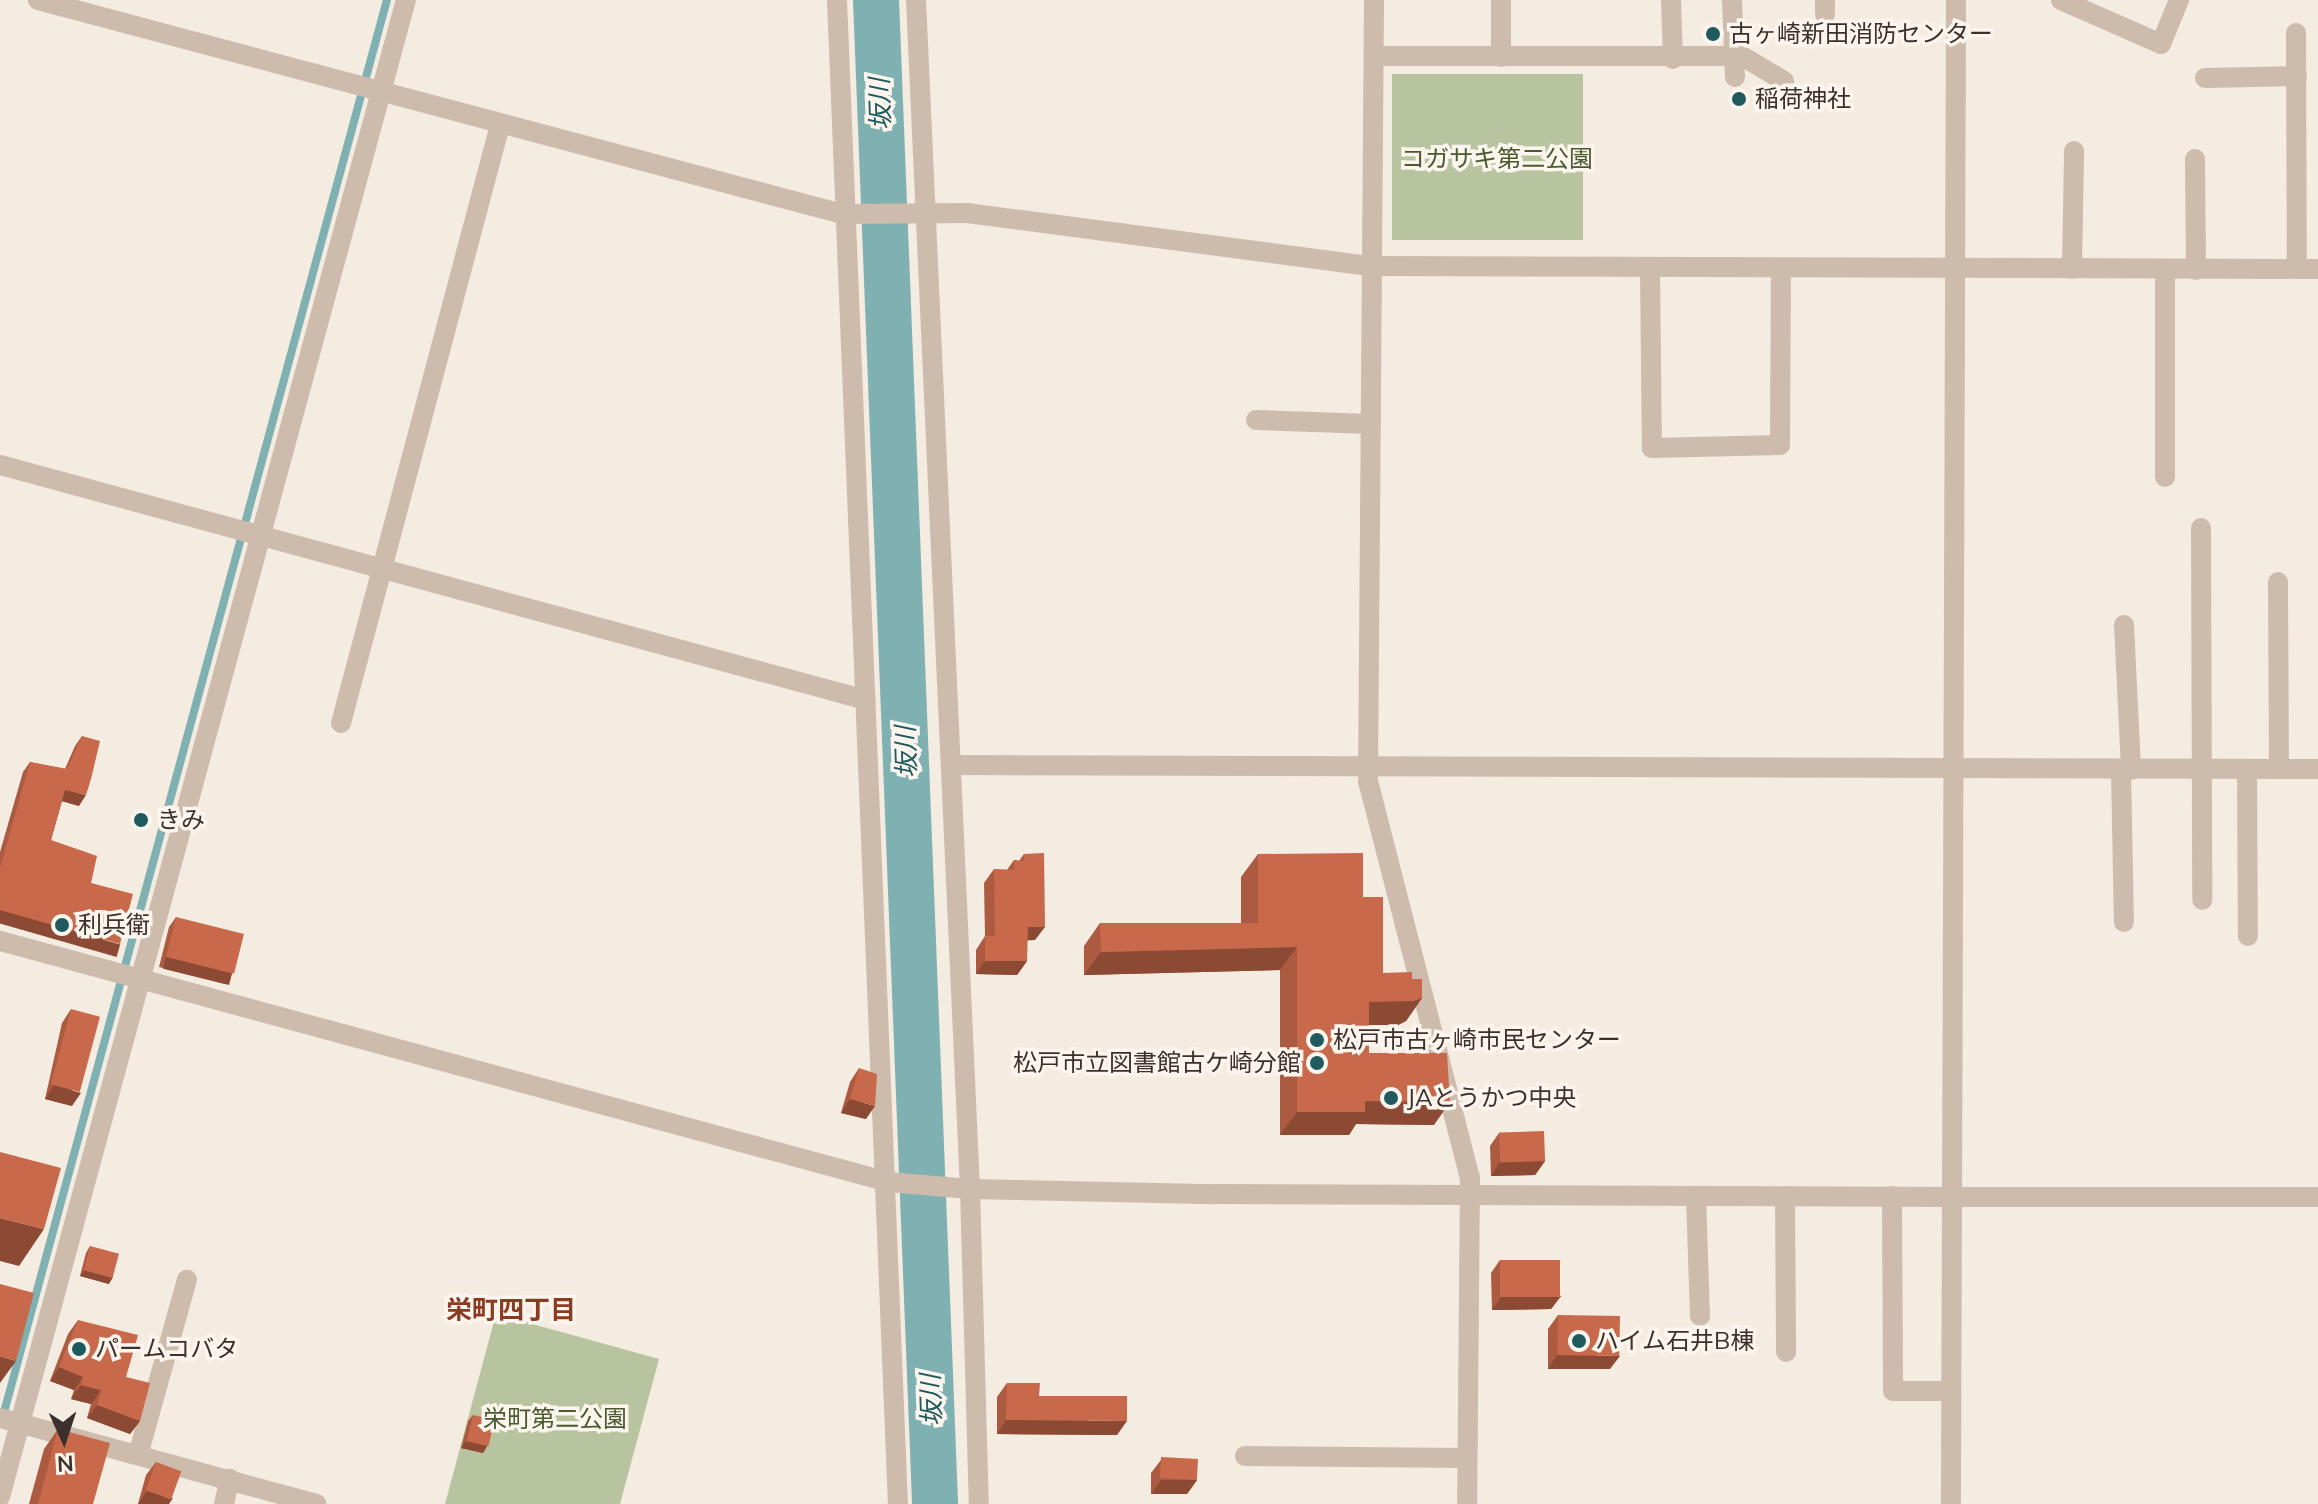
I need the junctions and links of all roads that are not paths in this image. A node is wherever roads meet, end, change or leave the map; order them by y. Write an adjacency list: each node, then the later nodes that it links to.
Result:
1 (38, 0): 20 (street)
2 (406, 0): 20 (street)
3 (837, 0): 25 (street)
4 (916, 0): 24 (street)
5 (1374, 0): 13 (street)
6 (1501, 0): 14 (street)
7 (1671, 0): 15 (street)
8 (1732, 0): 16 (street)
9 (1956, 0): 27 (street)
10 (2061, 0): 11 (street)
11 (2179, 0)
12 (2296, 33): 17 (street)
13 (1374, 56): 14 (street); 26 (street)
14 (1501, 57): 15 (street)
15 (1673, 59): 16 (street)
16 (1737, 63): 19 (street)
17 (2297, 76): 18 (street); 31 (street)
18 (2205, 78)
19 (1784, 81)
20 (370, 89): 21 (street); 39 (street)
21 (500, 125): 25 (street); 40 (street)
22 (2074, 151): 30 (street)
23 (2195, 159): 33 (street)
24 (926, 212): 25 (street); 26 (street); 45 (street)
25 (842, 214): 43 (street)
26 (1372, 266): 28 (street); 35 (street)
27 (1954, 267): 29 (street); 30 (street); 47 (street)
28 (1650, 269): 29 (street); 29 (street)
29 (1781, 269)
30 (2072, 269): 32 (street)
31 (2308, 269): 33 (street)
32 (2165, 270): 33 (street); 37 (street)
33 (2196, 270)
34 (1256, 420): 35 (street)
35 (1370, 424): 46 (street)
36 (0, 465): 39 (street)
37 (2165, 477)
38 (2201, 528): 48 (street)
39 (249, 532): 40 (street); 57 (street)
40 (379, 568): 43 (street); 44 (street)
41 (2278, 582): 50 (street)
42 (2124, 625): 52 (street)
43 (866, 700): 58 (street)
44 (341, 723)
45 (952, 765): 46 (street); 59 (street)
46 (1368, 767): 47 (street); 60 (street)
47 (1954, 769): 52 (street); 64 (street)
48 (2201, 769): 49 (street); 52 (street); 53 (street)
49 (2247, 769): 50 (street); 55 (street)
50 (2279, 769): 51 (street)
51 (2318, 769)
52 (2126, 770): 54 (street)
53 (2202, 900)
54 (2124, 922)
55 (2248, 936)
56 (0, 941): 57 (street)
57 (129, 976): 58 (street); 70 (street)
58 (892, 1182): 59 (street); 78 (street)
59 (964, 1188): 60 (street); 79 (street)
60 (1471, 1195): 61 (street); 73 (street)
61 (1696, 1196): 62 (street); 67 (street)
62 (1785, 1196): 63 (street); 68 (street)
63 (1892, 1196): 64 (street); 69 (street)
64 (1952, 1197): 65 (street); 69 (street)
65 (2318, 1197)
66 (187, 1280): 71 (street)
67 (1700, 1316)
68 (1786, 1352)
69 (1950, 1391): 81 (street)
70 (9, 1420): 71 (street); 75 (street)
71 (138, 1455): 74 (street)
72 (1245, 1456): 73 (street)
73 (1467, 1458): 80 (street)
74 (230, 1479): 76 (street); 77 (street)
75 (0, 1497)
76 (224, 1504)
77 (317, 1504)
78 (898, 1504)
79 (979, 1504)
80 (1467, 1504)
81 (1951, 1504)

